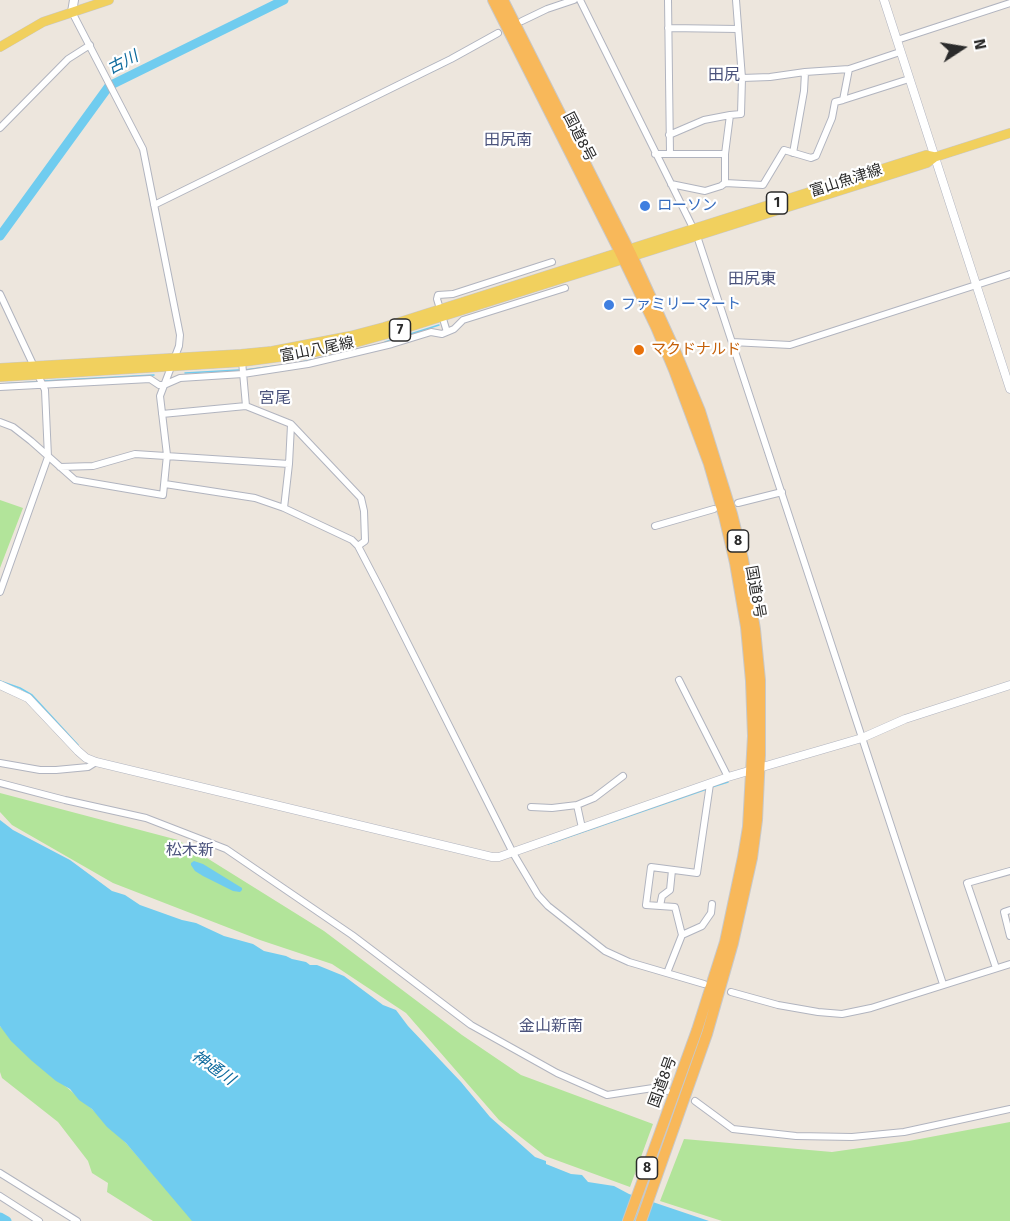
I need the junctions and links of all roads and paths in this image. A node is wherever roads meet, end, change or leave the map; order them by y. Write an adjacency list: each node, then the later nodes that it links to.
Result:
1 (74, 0): 11 (main road)
2 (109, 0): 11 (main road)
3 (493, 0): 38 (highway, 国道8号 / 8)
4 (503, 0): 38 (highway, 国道8号 / 8)
5 (574, 0): 12 (street)
6 (580, 0): 31 (street)
7 (668, 0): 13 (street)
8 (736, 0): 14 (street)
9 (884, 0): 16 (street)
10 (1010, 3): 16 (street)
11 (72, 12): 17 (street); 18 (main road)
12 (522, 21)
13 (668, 28): 14 (street); 28 (street)
14 (738, 29): 22 (street)
15 (498, 33): 36 (street)
16 (897, 40): 19 (street)
17 (90, 45): 26 (street); 36 (street)
18 (0, 47)
19 (900, 52): 20 (street); 23 (street)
20 (849, 69): 21 (street); 24 (street)
21 (805, 72): 22 (street); 30 (street)
22 (742, 78): 25 (street)
23 (909, 79): 24 (street); 33 (street)
24 (843, 100): 30 (street)
25 (730, 115): 28 (street); 32 (street)
26 (0, 128)
27 (1010, 133): 33 (main road, 富山魚津線 / 1)
28 (669, 135): 29 (street)
29 (670, 153): 31 (street); 32 (street)
30 (793, 153): 34 (street)
31 (655, 154): 35 (street)
32 (724, 154): 34 (street)
33 (935, 157): 37 (main road, 富山魚津線 / 1); 41 (street)
34 (724, 183): 35 (street)
35 (671, 184): 37 (street)
36 (154, 205): 48 (street)
37 (695, 233): 38 (main road, 富山魚津線 / 1); 46 (street)
38 (626, 254): 44 (main road, 富山八尾線 / 7); 79 (highway, 国道8号 / 8)
39 (552, 262): 44 (street)
40 (1010, 274): 41 (street)
41 (976, 285): 46 (street); 56 (street)
42 (565, 288): 45 (street)
43 (0, 294): 50 (street)
44 (441, 313): 45 (street); 47 (main road, 富山八尾線 / 7)
45 (447, 332): 51 (street)
46 (732, 342): 66 (street)
47 (242, 358): 48 (main road, 富山八尾線 / 7); 51 (street)
48 (173, 363): 50 (main road, 富山八尾線 / 7); 53 (street)
49 (0, 368): 50 (main road, 富山八尾線 / 7)
50 (37, 371): 52 (main road, 富山八尾線 / 7); 54 (street)
51 (243, 374): 53 (street); 57 (street)
52 (0, 377)
53 (164, 385): 54 (street); 58 (street)
54 (43, 386): 55 (street); 62 (street)
55 (0, 387)
56 (1010, 389)
57 (246, 406): 58 (street); 60 (street)
58 (162, 414): 61 (street)
59 (0, 422): 62 (street)
60 (291, 424): 63 (street); 71 (street)
61 (167, 455): 63 (street); 64 (street); 65 (street)
62 (48, 457): 64 (street); 72 (street)
63 (289, 464): 68 (street)
64 (60, 468): 65 (street)
65 (165, 484): 68 (street)
66 (782, 492): 67 (street); 76 (street)
67 (738, 503)
68 (284, 508): 71 (street)
69 (714, 509): 70 (street)
70 (655, 526)
71 (358, 546): 87 (street)
72 (0, 592)
73 (679, 680): 81 (street)
74 (0, 685): 78 (street)
75 (1010, 685): 76 (street)
76 (862, 738): 79 (street); 99 (street)
77 (0, 762): 78 (street)
78 (96, 762): 87 (street)
79 (756, 769): 81 (street); 108 (highway, 国道8号 / 8); 109 (highway, 国道8号 / 8)
80 (623, 776): 84 (street)
81 (728, 777): 83 (street)
82 (0, 783): 101 (street)
83 (710, 784): 86 (street); 88 (street)
84 (577, 806): 85 (street); 86 (street)
85 (531, 807)
86 (582, 828): 87 (street)
87 (513, 853): 97 (street)
88 (672, 870): 91 (street); 91 (street)
89 (1010, 871): 96 (street)
90 (712, 904): 93 (street)
91 (660, 906): 93 (street)
92 (1010, 910): 94 (street)
93 (682, 935): 97 (street)
94 (1010, 936)
95 (1010, 964): 96 (street)
96 (996, 968): 99 (street)
97 (666, 973): 98 (street)
98 (704, 984)
99 (943, 984): 100 (street)
100 (731, 992)
101 (667, 1091)
102 (695, 1101): 103 (street)
103 (1010, 1109)
104 (0, 1173): 107 (street)
105 (0, 1196): 106 (street)
106 (39, 1221)
107 (77, 1221)
108 (628, 1221)
109 (641, 1221)

